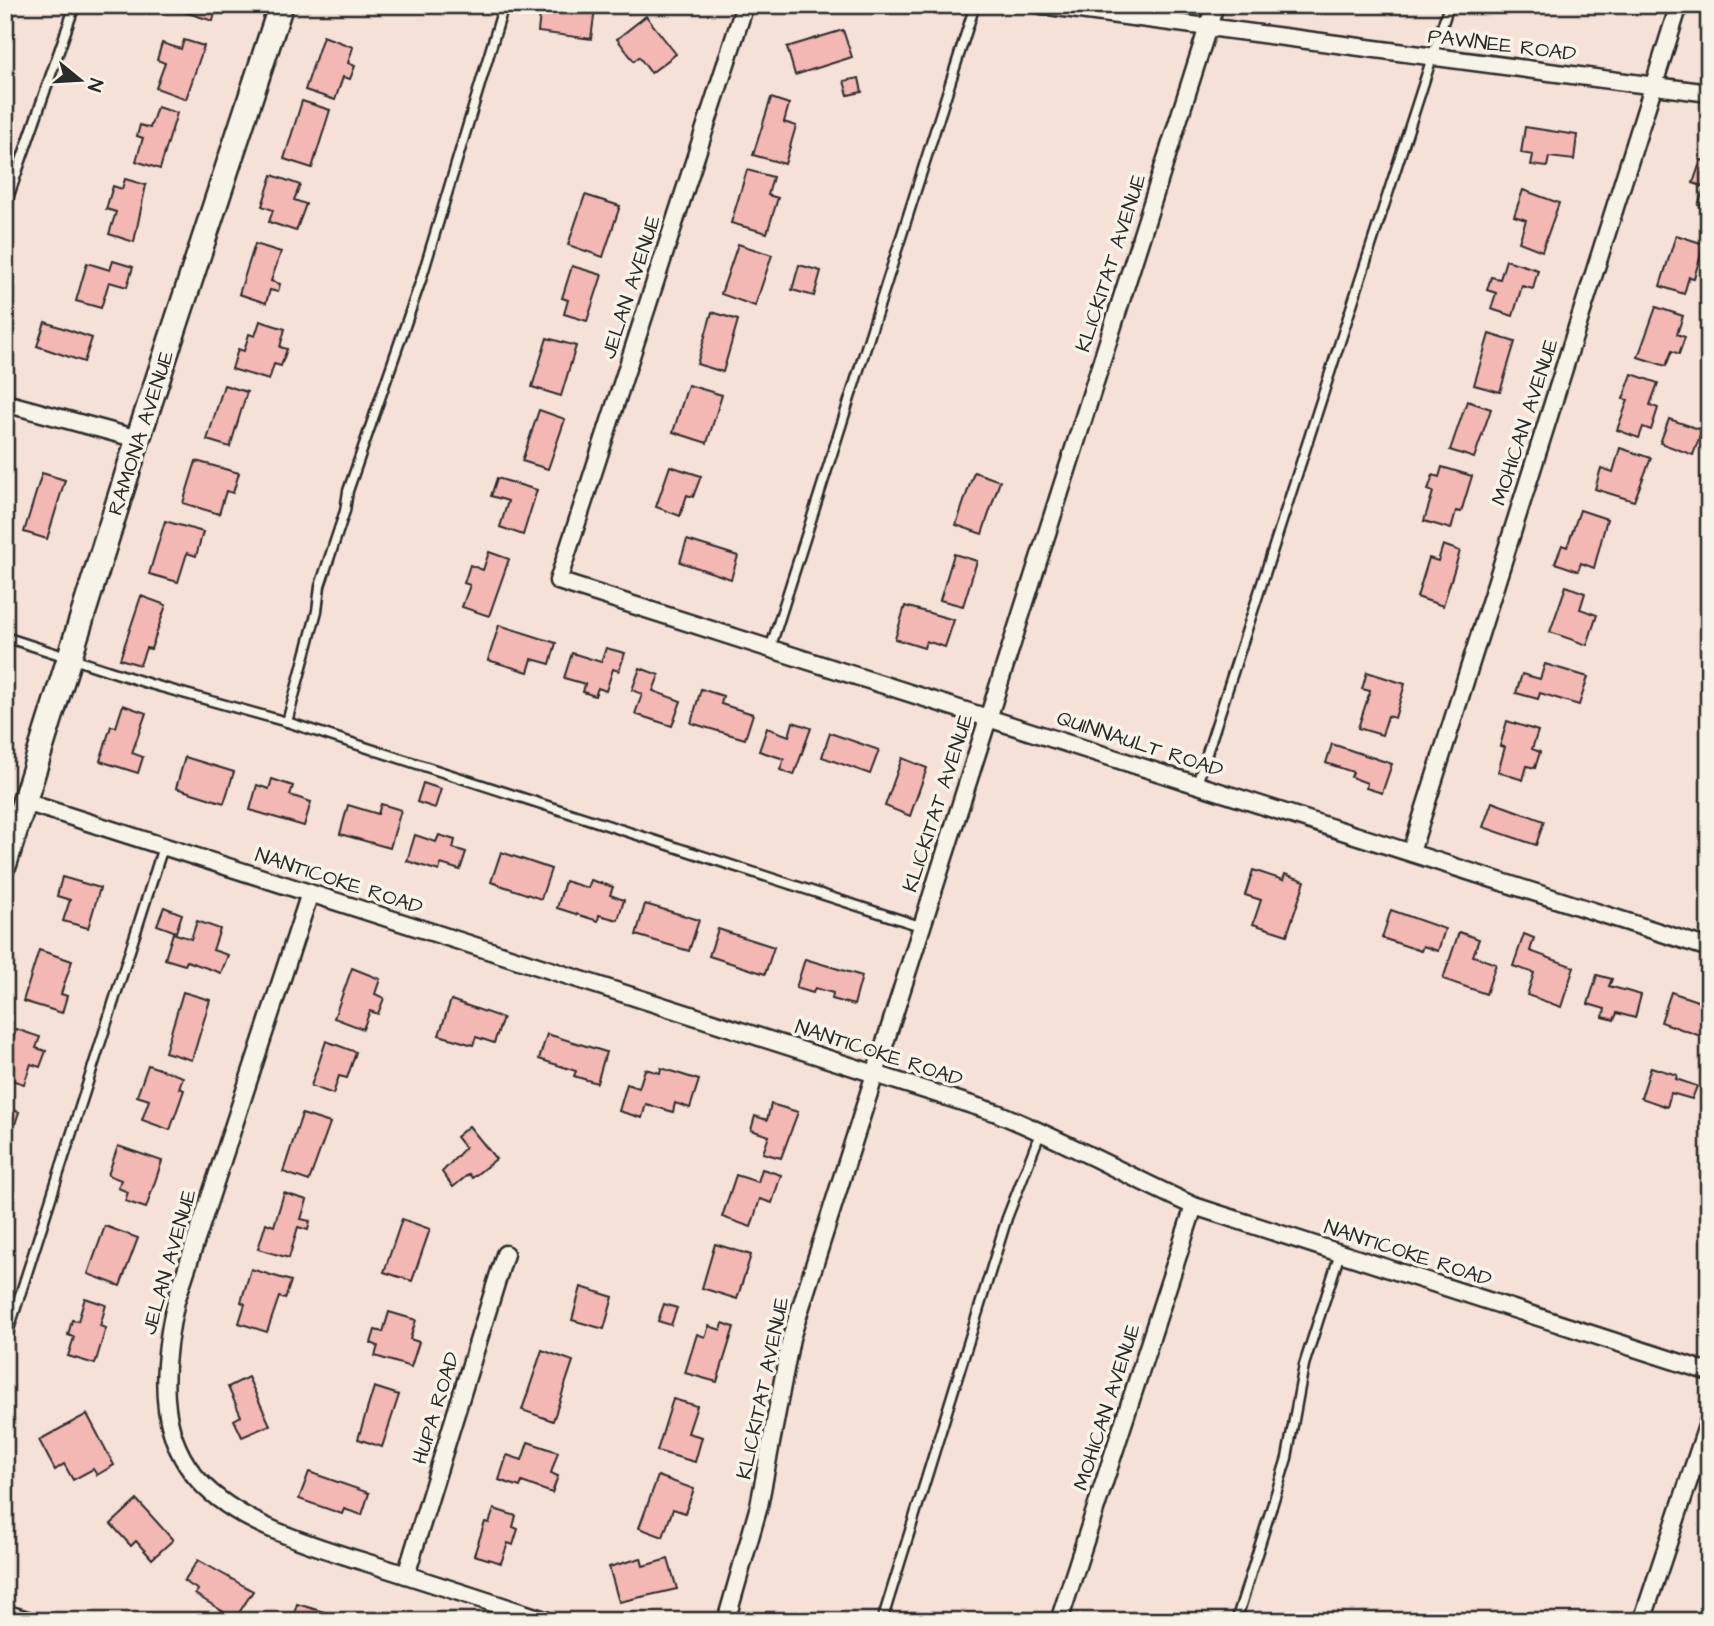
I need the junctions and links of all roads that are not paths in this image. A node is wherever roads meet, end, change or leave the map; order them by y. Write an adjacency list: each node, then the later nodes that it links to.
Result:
1 (75, 5): 14 (lane)
2 (281, 5): 16 (street, RAMONA AVENUE)
3 (504, 5): 22 (lane)
4 (745, 5): 17 (street, JELAN AVENUE)
5 (975, 5): 19 (lane)
6 (1041, 5): 10 (street, PAWNEE ROAD)
7 (1215, 5): 10 (street, KLICKITAT AVENUE)
8 (1449, 5): 11 (lane)
9 (1679, 5): 12 (street, MOHICAN AVENUE)
10 (1209, 26): 11 (street, PAWNEE ROAD); 21 (street, KLICKITAT AVENUE)
11 (1432, 58): 12 (street, PAWNEE ROAD); 23 (lane)
12 (1653, 85): 13 (street, PAWNEE ROAD); 26 (street, MOHICAN AVENUE)
13 (1709, 93)
14 (5, 207)
15 (5, 403): 16 (street)
16 (138, 439): 20 (street, RAMONA AVENUE)
17 (558, 581): 19 (street, QUINNAULT ROAD)
18 (5, 637): 20 (lane)
19 (770, 649): 21 (street, QUINNAULT ROAD)
20 (70, 657): 22 (lane); 24 (street, RAMONA AVENUE)
21 (988, 717): 23 (street, QUINNAULT ROAD); 29 (street, KLICKITAT AVENUE)
22 (287, 722): 29 (lane)
23 (1197, 784): 26 (street, QUINNAULT ROAD)
24 (25, 802): 25 (street, NANTICOKE ROAD); 27 (street, RAMONA AVENUE)
25 (163, 847): 28 (street, NANTICOKE ROAD); 36 (lane)
26 (1411, 852): 30 (street, QUINNAULT ROAD)
27 (5, 863)
28 (310, 893): 31 (street, NANTICOKE ROAD); 39 (street, JELAN AVENUE)
29 (920, 926): 31 (street, KLICKITAT AVENUE)
30 (1709, 948)
31 (874, 1074): 32 (street, NANTICOKE ROAD); 43 (street, KLICKITAT AVENUE)
32 (1041, 1131): 33 (street, NANTICOKE ROAD); 44 (lane)
33 (1194, 1206): 34 (street, NANTICOKE ROAD); 45 (street, MOHICAN AVENUE)
34 (1340, 1253): 37 (street, NANTICOKE ROAD); 46 (lane)
35 (505, 1254): 39 (street, HUPA ROAD)
36 (5, 1342)
37 (1709, 1372)
38 (1709, 1420): 47 (street)
39 (406, 1575): 42 (street, JELAN AVENUE)
40 (5, 1609): 41 (lane)
41 (44, 1621)
42 (548, 1621)
43 (726, 1621)
44 (882, 1621)
45 (1059, 1621)
46 (1236, 1621)
47 (1642, 1621)

